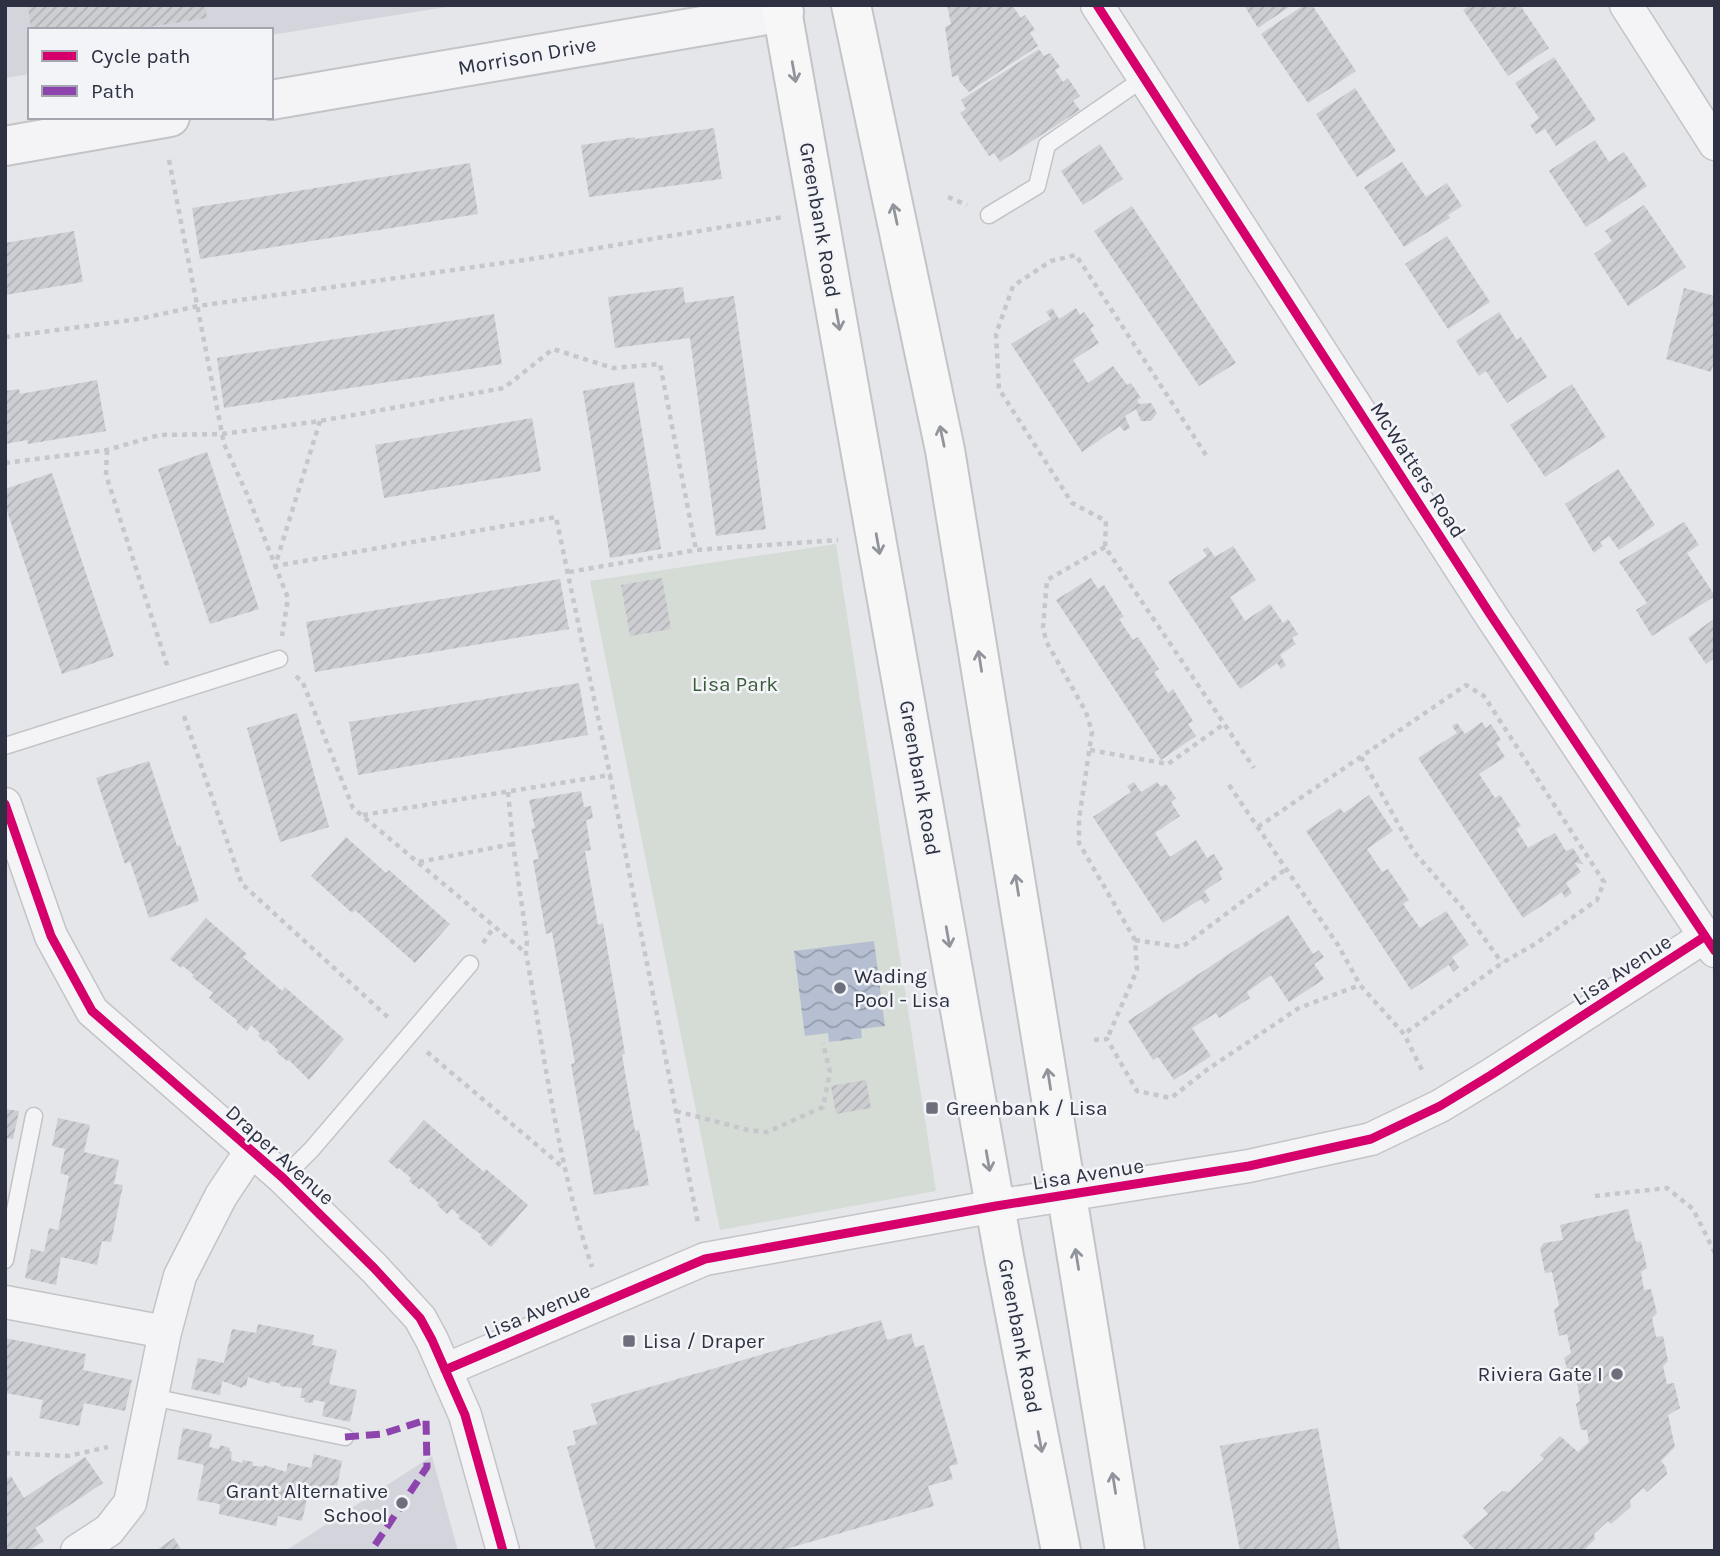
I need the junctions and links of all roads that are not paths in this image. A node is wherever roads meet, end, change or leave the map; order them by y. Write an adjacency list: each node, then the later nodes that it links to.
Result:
1 (851, 5): 20 (main road, one-way to 1)
2 (1097, 5): 5 (street, McWatters Road)
3 (1626, 5): 8 (street)
4 (782, 9): 6 (street, Morrison Drive); 21 (main road, Greenbank Road, one-way to 21)
5 (1144, 78): 10 (lane); 15 (street, McWatters Road)
6 (273, 100)
7 (159, 119): 9 (street)
8 (1715, 144)
9 (5, 146)
10 (989, 215)
11 (279, 659): 12 (lane)
12 (5, 746)
13 (5, 804): 14 (street, Draper Avenue)
14 (11, 843): 18 (street, Draper Avenue)
15 (1709, 944): 20 (street, Lisa Avenue)
16 (470, 964): 19 (lane)
17 (34, 1116): 22 (lane)
18 (250, 1151): 19 (street, Draper Avenue); 24 (street)
19 (283, 1178): 25 (street, Draper Avenue)
20 (1068, 1194): 21 (street, Lisa Avenue); 31 (main road, one-way to 20)
21 (996, 1206): 25 (street, Lisa Avenue); 30 (main road, Greenbank Road, one-way to 30)
22 (5, 1260)
23 (5, 1302): 24 (street)
24 (164, 1332): 26 (street)
25 (445, 1370): 29 (street, Draper Avenue)
26 (152, 1397): 27 (lane); 28 (street)
27 (345, 1437)
28 (77, 1551)
29 (503, 1551)
30 (1060, 1551)
31 (1125, 1551)

